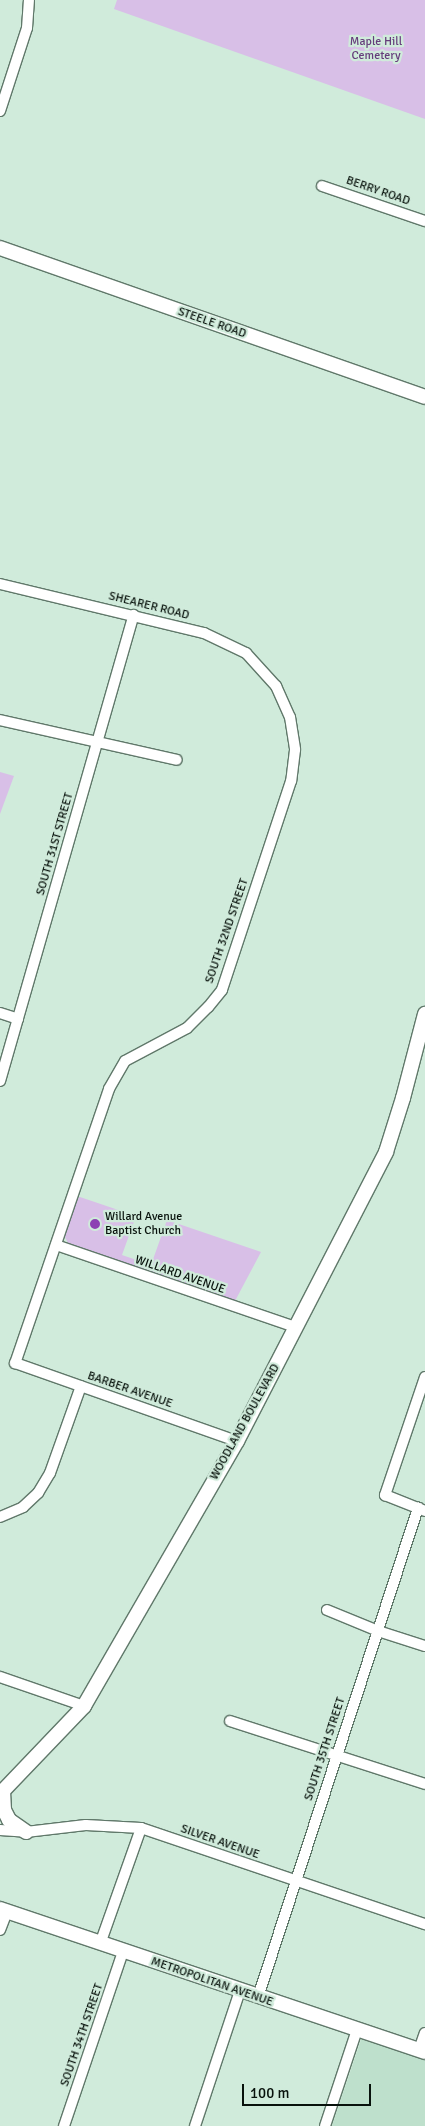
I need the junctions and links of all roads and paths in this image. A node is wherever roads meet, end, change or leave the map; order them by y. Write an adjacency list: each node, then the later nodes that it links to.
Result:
1 (29, 0): 2 (street)
2 (0, 111)
3 (322, 186): 4 (street, BERRY ROAD)
4 (425, 222)
5 (0, 248): 6 (street, STEELE ROAD)
6 (425, 397)
7 (0, 584): 8 (street, SHEARER ROAD)
8 (134, 615): 9 (street, SHEARER ROAD); 11 (street, SOUTH 31ST STREET)
9 (276, 686): 17 (street, SOUTH 32ND STREET)
10 (0, 720): 11 (street)
11 (98, 742): 12 (street); 15 (street, SOUTH 31ST STREET)
12 (177, 760)
13 (0, 1013): 15 (street)
14 (425, 1014): 18 (street, WOODLAND BOULEVARD)
15 (18, 1019): 16 (street, SOUTH 31ST STREET)
16 (0, 1081)
17 (56, 1245): 18 (street, WILLARD AVENUE); 19 (street, SOUTH 32ND STREET)
18 (296, 1327): 22 (street, WOODLAND BOULEVARD)
19 (15, 1363): 21 (street, BARBER AVENUE)
20 (425, 1377): 23 (street)
21 (81, 1386): 22 (street, BARBER AVENUE); 24 (street)
22 (237, 1441): 29 (street, WOODLAND BOULEVARD)
23 (421, 1509): 26 (street, SOUTH 35TH STREET)
24 (0, 1517)
25 (328, 1610): 26 (street)
26 (378, 1631): 27 (street); 31 (street, SOUTH 35TH STREET)
27 (425, 1646)
28 (0, 1676): 29 (street)
29 (84, 1706): 33 (street, WOODLAND BOULEVARD)
30 (230, 1721): 31 (street)
31 (336, 1755): 32 (street); 37 (street, SOUTH 35TH STREET)
32 (425, 1784)
33 (1, 1792): 36 (street)
34 (141, 1828): 36 (street, SILVER AVENUE); 37 (street, SILVER AVENUE); 41 (street)
35 (0, 1830): 36 (street, SILVER AVENUE)
36 (26, 1832)
37 (295, 1881): 39 (street, SILVER AVENUE); 44 (street, SOUTH 35TH STREET)
38 (3, 1911): 40 (street); 41 (street, METROPOLITAN AVENUE)
39 (425, 1924)
40 (0, 1930)
41 (100, 1944): 42 (street, METROPOLITAN AVENUE)
42 (123, 1952): 43 (street, METROPOLITAN AVENUE); 48 (street, SOUTH 34TH STREET)
43 (240, 1991): 44 (street, METROPOLITAN AVENUE); 49 (street)
44 (258, 1997): 45 (street, METROPOLITAN AVENUE)
45 (357, 2030): 47 (street, METROPOLITAN AVENUE); 50 (street)
46 (425, 2033): 47 (street)
47 (422, 2051)
48 (64, 2126)
49 (194, 2126)
50 (325, 2126)

